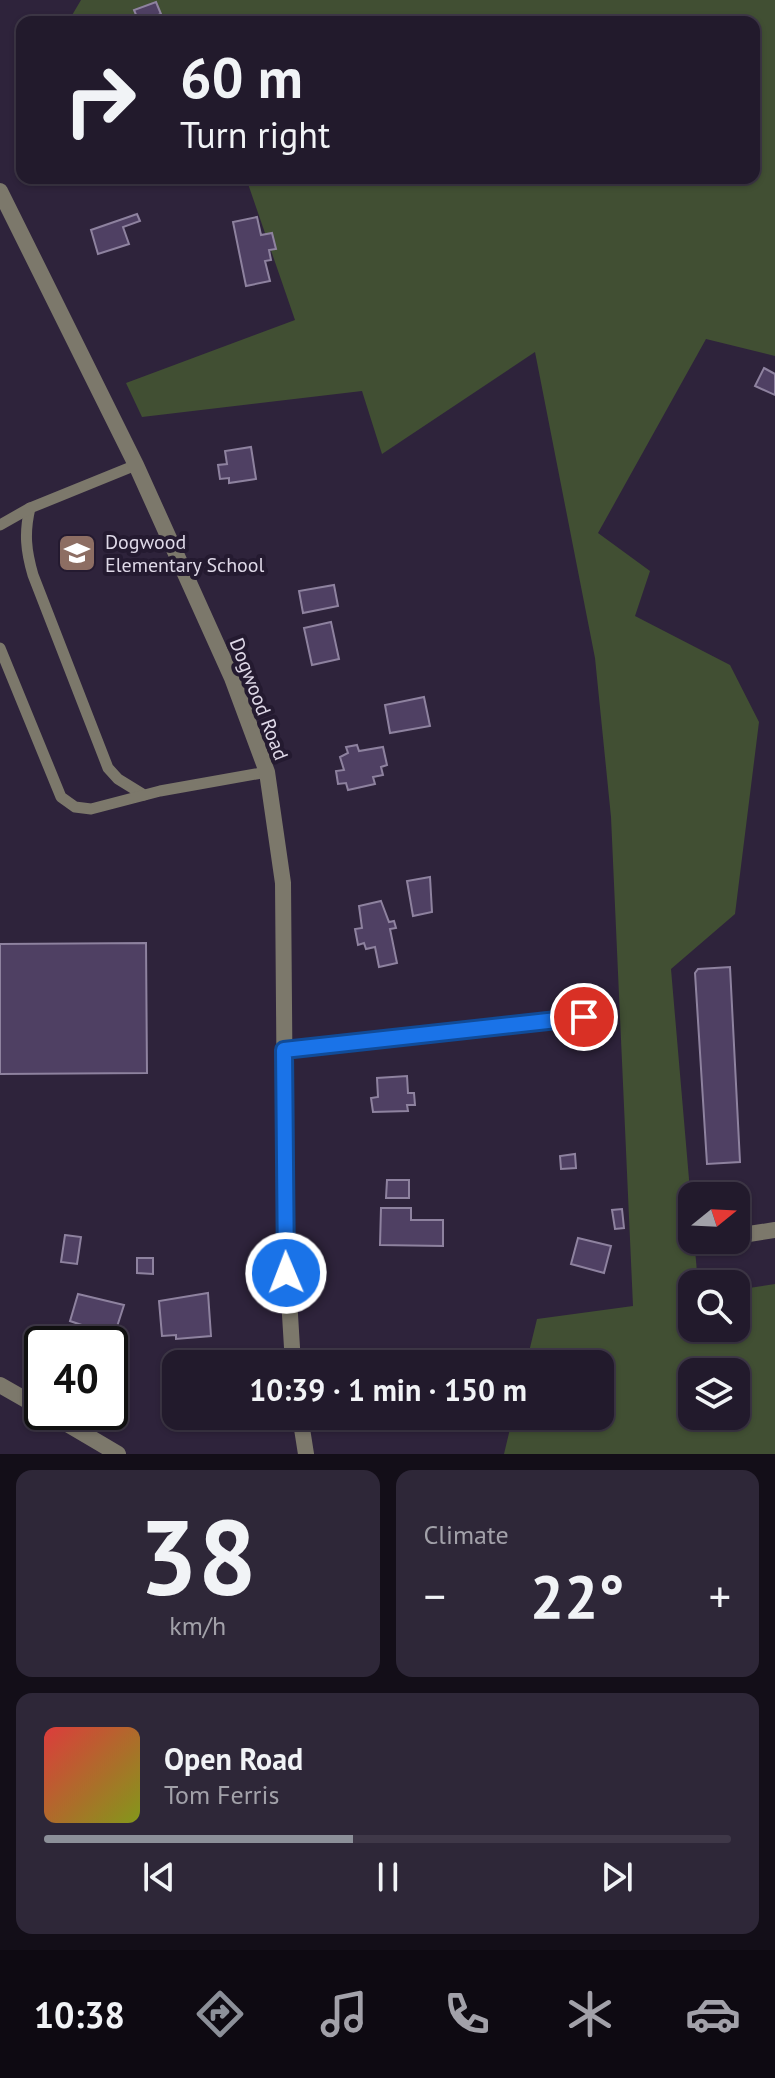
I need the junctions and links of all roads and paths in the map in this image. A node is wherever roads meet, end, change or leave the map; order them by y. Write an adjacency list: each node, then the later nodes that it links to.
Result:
1 (0, 191): 2 (street, Dogwood Road)
2 (136, 465): 3 (lane); 6 (street, Dogwood Road)
3 (30, 508): 4 (lane); 7 (lane)
4 (0, 525)
5 (0, 648): 7 (lane)
6 (267, 772): 7 (lane); 9 (street, Dogwood Road)
7 (144, 795)
8 (584, 1017): 9 (lane)
9 (284, 1050): 12 (street, Dogwood Road)
10 (775, 1230): 11 (street)
11 (750, 1234)
12 (292, 1350)
13 (0, 1385): 14 (street)
14 (24, 1399)
15 (77, 1430): 17 (street)
16 (302, 1430): 18 (street)
17 (118, 1454)
18 (306, 1454)

